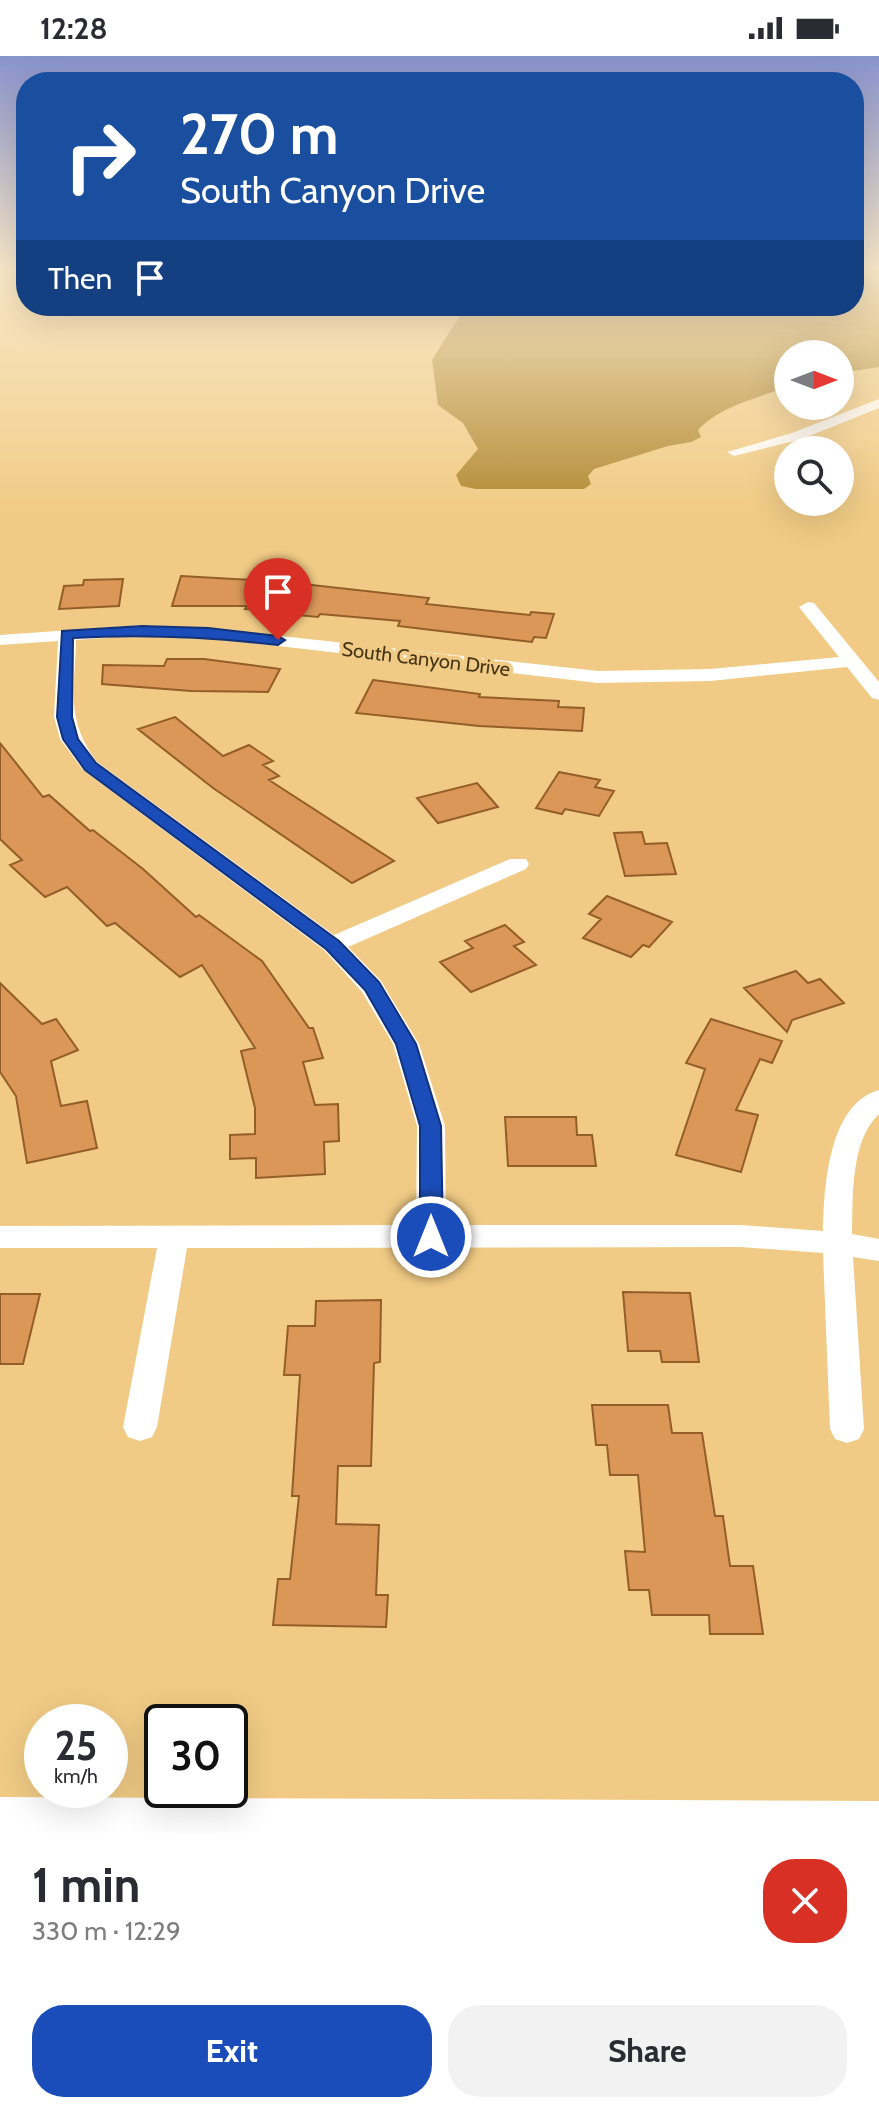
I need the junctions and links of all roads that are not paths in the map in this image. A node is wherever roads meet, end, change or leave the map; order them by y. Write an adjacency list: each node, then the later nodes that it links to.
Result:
1 (879, 403): 2 (street)
2 (734, 452)
3 (808, 607): 6 (street)
4 (67, 634): 5 (street, South Canyon Drive); 6 (street, South Canyon Drive); 9 (street)
5 (0, 640)
6 (852, 661): 7 (street)
7 (879, 694)
8 (518, 864): 9 (street)
9 (332, 945): 13 (street)
10 (879, 1099): 14 (street)
11 (174, 1236): 12 (street); 13 (street); 16 (street)
12 (0, 1237)
13 (431, 1237): 14 (street)
14 (837, 1243): 15 (street); 17 (street)
15 (879, 1250)
16 (140, 1427)
17 (847, 1429)
18 (0, 1824): 19 (street)
19 (879, 1828)

